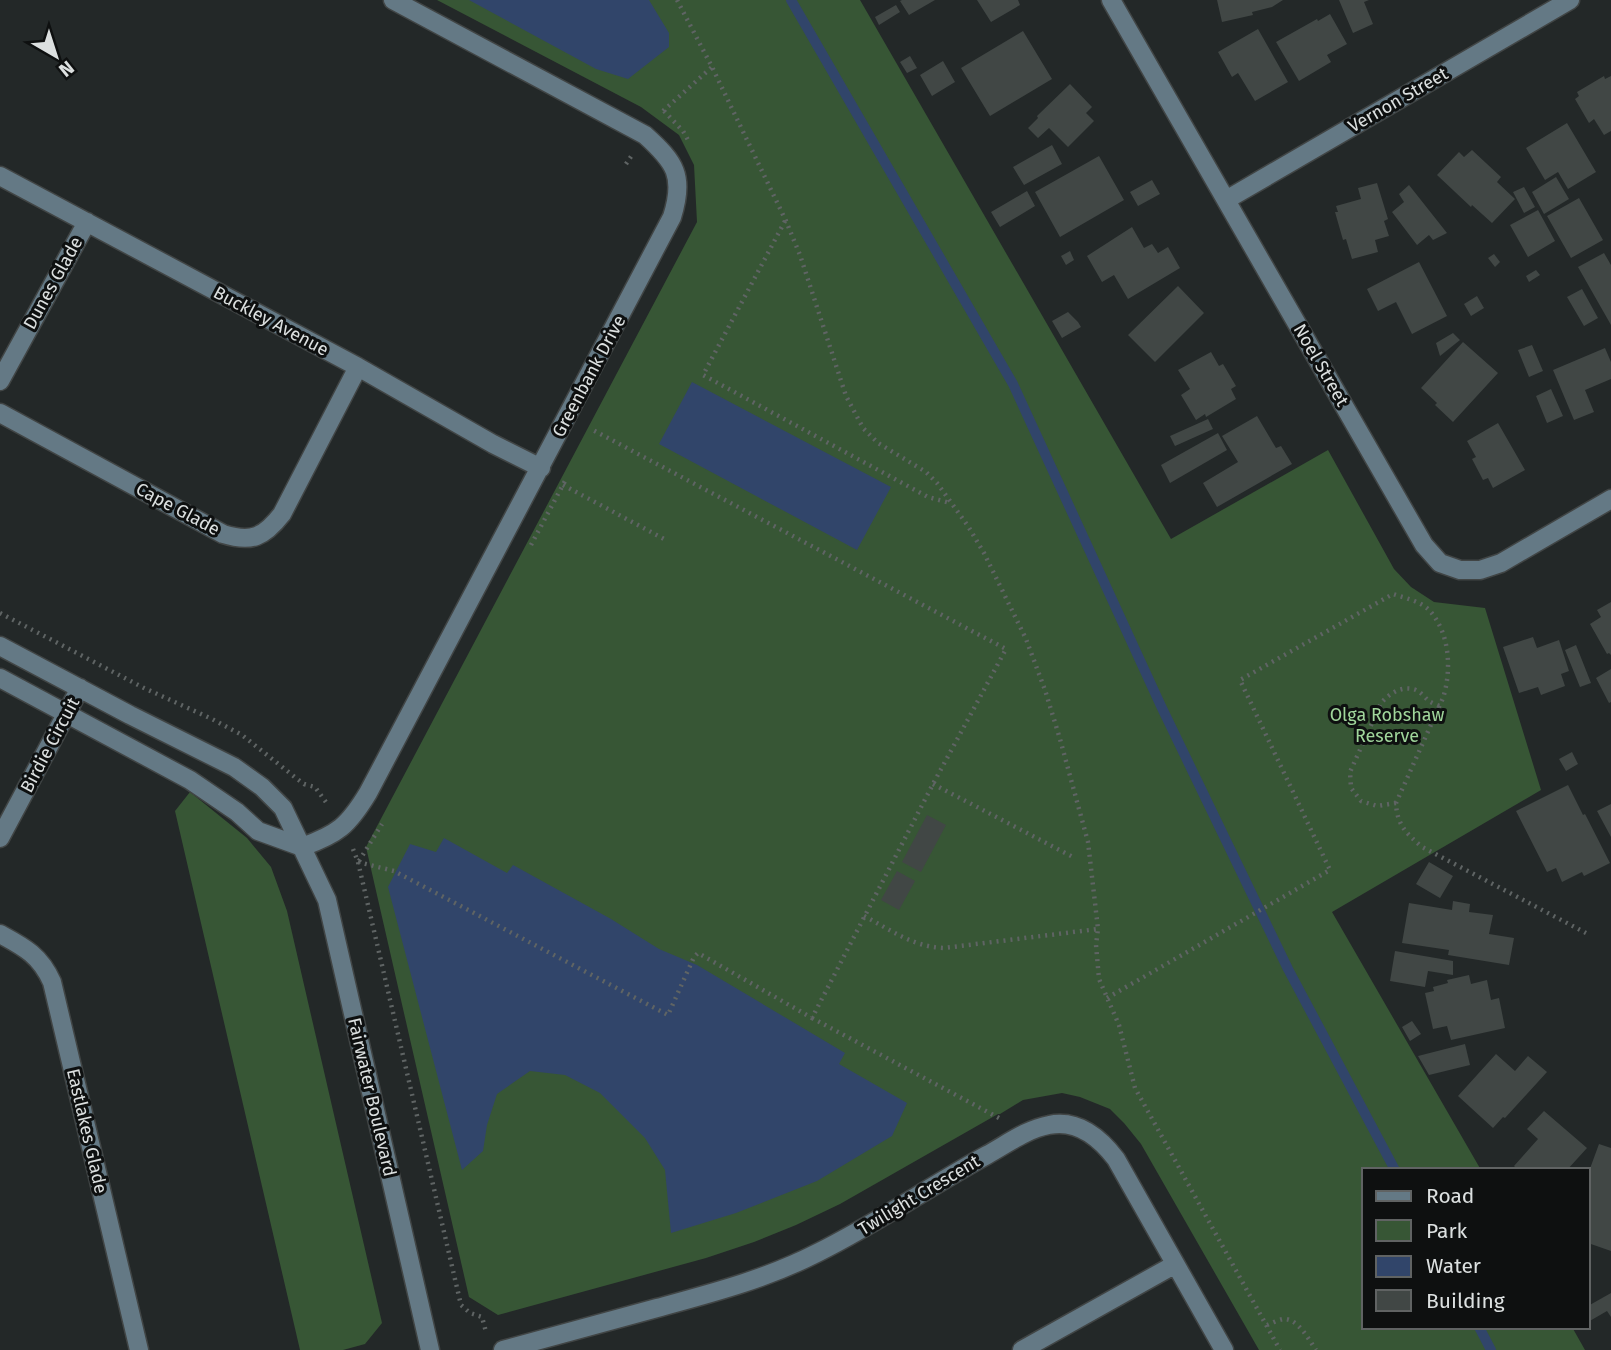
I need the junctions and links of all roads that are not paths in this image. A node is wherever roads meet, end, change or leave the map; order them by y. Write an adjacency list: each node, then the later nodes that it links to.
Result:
1 (393, 0): 10 (street, Greenbank Drive)
2 (1111, 0): 5 (street, Noel Street)
3 (1570, 0): 5 (street, Vernon Street)
4 (0, 176): 6 (street, Buckley Avenue)
5 (1226, 200): 11 (street, Noel Street)
6 (86, 222): 7 (street, Buckley Avenue); 8 (street, Dunes Glade)
7 (358, 367): 9 (street, Cape Glade); 10 (street, Buckley Avenue)
8 (0, 381)
9 (0, 413)
10 (541, 468): 17 (street, Greenbank Drive)
11 (1611, 499)
12 (0, 646): 14 (street, Fairwater Boulevard)
13 (0, 678): 15 (street)
14 (80, 688): 15 (street, Birdie Circuit); 17 (street, Fairwater Boulevard)
15 (67, 714): 16 (street, Birdie Circuit); 17 (street)
16 (0, 838)
17 (302, 847): 21 (street, Fairwater Boulevard)
18 (0, 934): 20 (street, Eastlakes Glade)
19 (1174, 1265): 22 (street, Twilight Crescent); 23 (street); 24 (street, Twilight Crescent)
20 (139, 1350)
21 (430, 1350)
22 (503, 1350)
23 (1022, 1350)
24 (1224, 1350)

